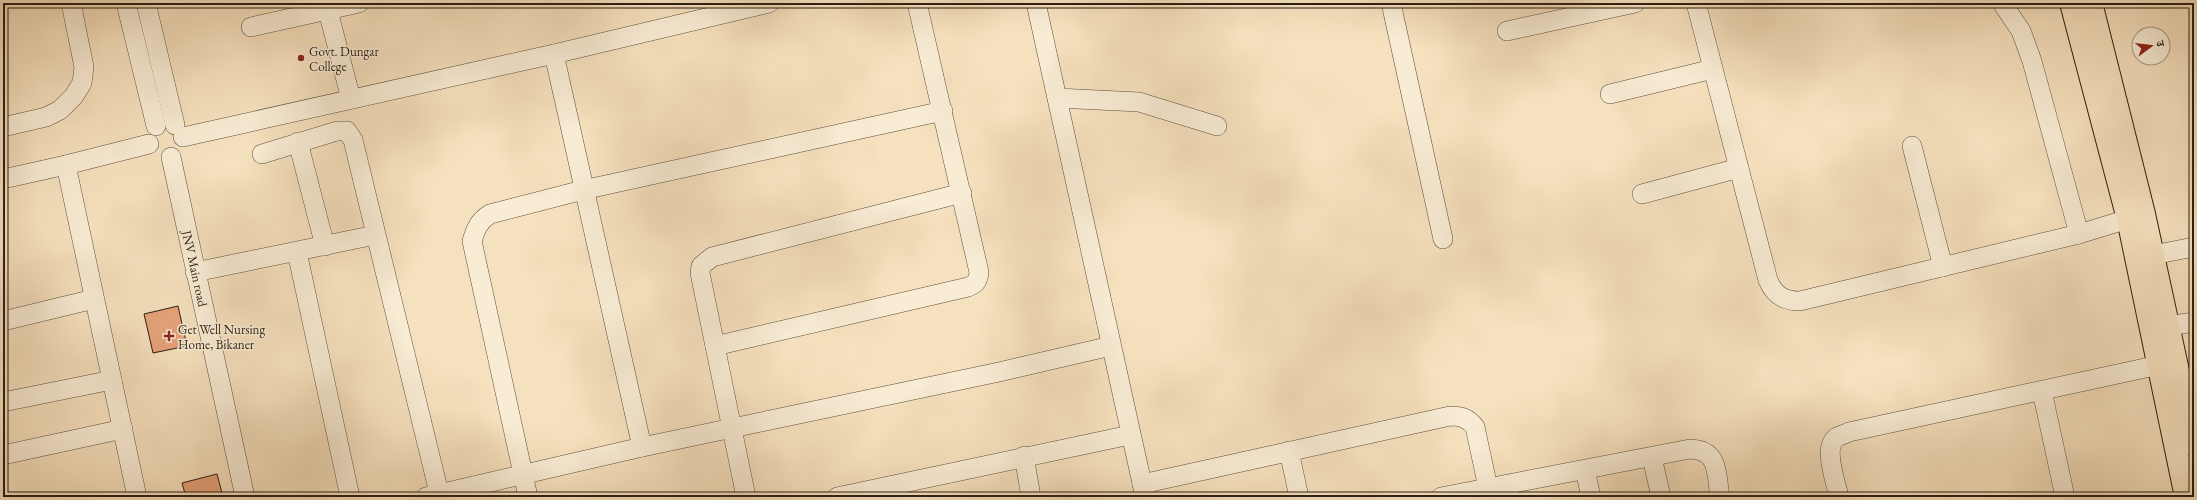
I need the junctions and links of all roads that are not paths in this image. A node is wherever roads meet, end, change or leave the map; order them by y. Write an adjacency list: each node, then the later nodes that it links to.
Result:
1 (71, 3): 26 (street)
2 (126, 3): 24 (street)
3 (146, 3): 27 (street)
4 (359, 3): 15 (street)
5 (769, 3): 18 (street)
6 (917, 3): 23 (street)
7 (1036, 3): 21 (street)
8 (1391, 3): 43 (street)
9 (1635, 3): 17 (street)
10 (1696, 3): 19 (street)
11 (2002, 3): 41 (street)
12 (2071, 3): 40 (main road)
13 (2090, 3): 47 (main road)
14 (304, 8): 15 (street); 16 (street)
15 (328, 11): 22 (street)
16 (251, 27)
17 (1507, 31)
18 (554, 54): 22 (street); 37 (street)
19 (1713, 69): 20 (street); 35 (street)
20 (1610, 94)
21 (1057, 98): 25 (street); 55 (street)
22 (346, 100): 27 (street); 28 (street)
23 (943, 111): 37 (street); 38 (street)
24 (156, 126): 27 (street); 30 (street)
25 (1217, 126)
26 (3, 127)
27 (179, 131): 33 (street)
28 (347, 132): 29 (street); 42 (street)
29 (298, 142): 32 (street); 44 (street)
30 (150, 144): 33 (street); 34 (street)
31 (1912, 146): 48 (street)
32 (262, 154)
33 (171, 157): 49 (street, JNV Main road)
34 (66, 165): 36 (street); 50 (street)
35 (1739, 168): 39 (street); 48 (street)
36 (3, 179)
37 (584, 190): 64 (street); 70 (street)
38 (962, 193): 54 (street); 54 (street)
39 (1642, 194)
40 (2128, 219): 41 (street); 56 (main road)
41 (2080, 234): 48 (street)
42 (375, 235): 44 (street); 73 (street)
43 (1443, 239)
44 (325, 246): 46 (street)
45 (2194, 247): 47 (street)
46 (297, 252): 49 (street); 76 (street)
47 (2153, 255): 53 (main road)
48 (1943, 267)
49 (195, 272): 75 (street, JNV Main road)
50 (94, 299): 51 (street); 57 (street)
51 (3, 321)
52 (2194, 322): 53 (street)
53 (2168, 326): 56 (main road)
54 (715, 346): 61 (street)
55 (1111, 346): 61 (street); 62 (street)
56 (2168, 364): 58 (street); 63 (main road); 88 (main road)
57 (112, 380): 59 (street); 60 (street)
58 (2042, 391): 86 (street); 87 (street)
59 (3, 402)
60 (123, 429): 66 (street); 74 (street)
61 (732, 429): 64 (street); 78 (street)
62 (1130, 435): 67 (street); 71 (street)
63 (2194, 445)
64 (642, 447): 70 (street)
65 (1289, 451): 71 (street); 72 (street); 81 (street)
66 (3, 455)
67 (1024, 456): 79 (street); 80 (street)
68 (1652, 457): 69 (street); 84 (street); 85 (street)
69 (1585, 470): 72 (street); 83 (street)
70 (523, 475): 73 (street); 77 (street)
71 (1143, 490)
72 (1489, 493): 82 (street)
73 (435, 496)
74 (137, 497)
75 (245, 497)
76 (350, 497)
77 (528, 497)
78 (746, 497)
79 (837, 497)
80 (1031, 497)
81 (1299, 497)
82 (1441, 497)
83 (1591, 497)
84 (1661, 497)
85 (1720, 497)
86 (1839, 497)
87 (2065, 497)
88 (2186, 497)

